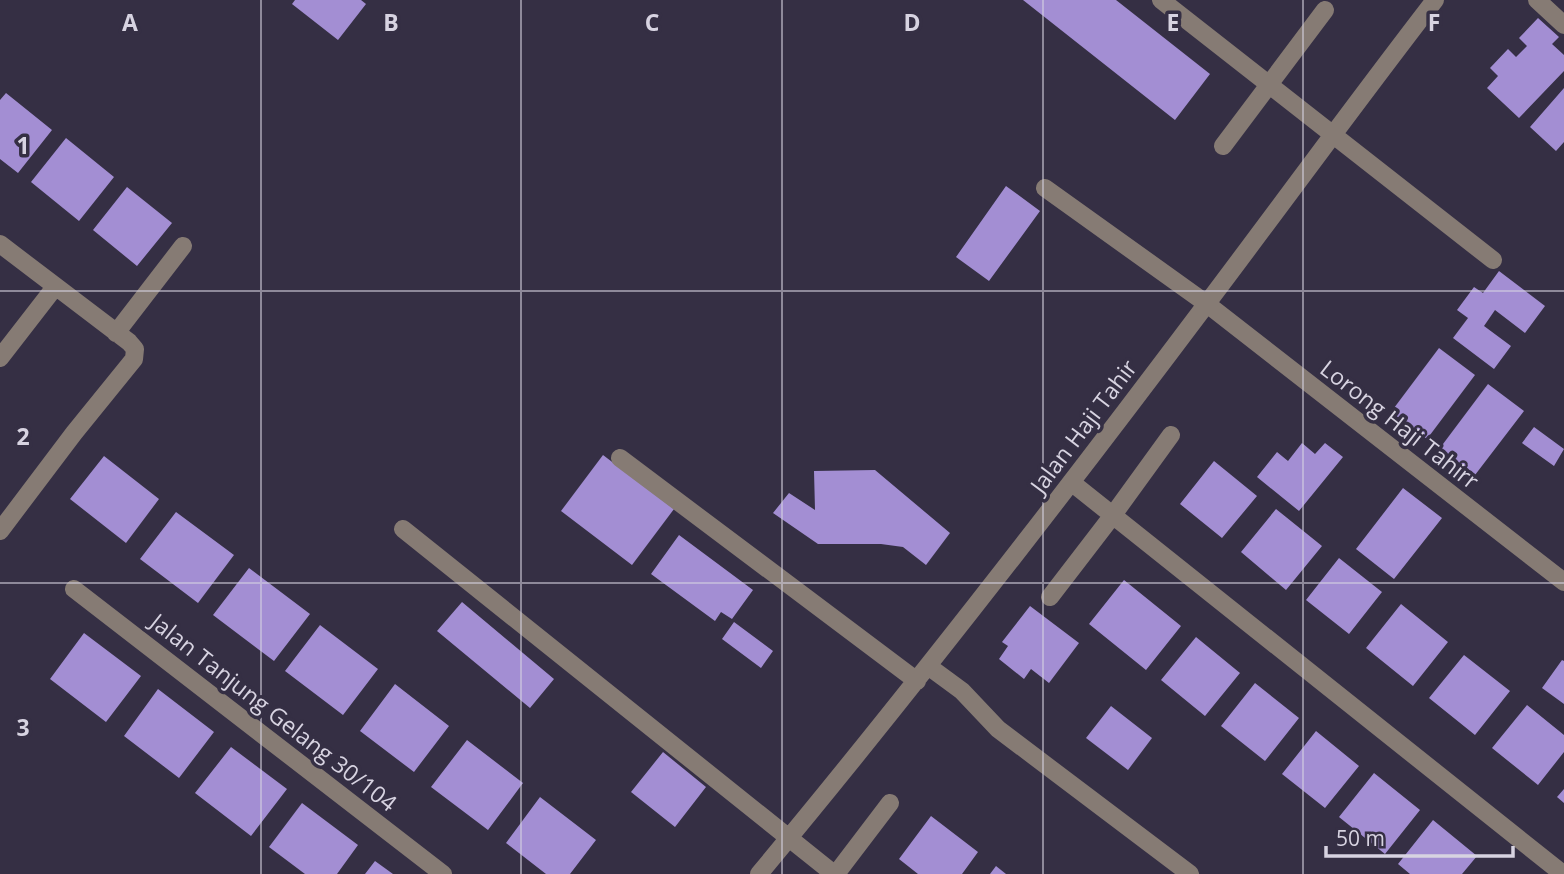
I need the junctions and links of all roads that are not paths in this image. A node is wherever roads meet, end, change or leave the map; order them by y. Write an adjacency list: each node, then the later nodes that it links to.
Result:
1 (1161, 0): 6 (street)
2 (1435, 0): 7 (street, Jalan Haji Tahir)
3 (1537, 0): 5 (street)
4 (1325, 10): 6 (street)
5 (1564, 24)
6 (1269, 85): 7 (street); 8 (street)
7 (1331, 134): 12 (street); 14 (street, Jalan Haji Tahir)
8 (1223, 146)
9 (1045, 188): 14 (street, Lorong Haji Tahirr)
10 (0, 244): 13 (street)
11 (183, 246): 15 (street)
12 (1493, 260)
13 (55, 287): 15 (street); 16 (street)
14 (1207, 304): 19 (street, Jalan Haji Tahir); 23 (street, Lorong Haji Tahirr)
15 (116, 333): 22 (street)
16 (0, 358)
17 (1171, 435): 20 (street)
18 (620, 458): 27 (street)
19 (1072, 482): 20 (street); 26 (street, Jalan Haji Tahir)
20 (1114, 515): 25 (street); 34 (street)
21 (403, 528): 29 (street)
22 (0, 531)
23 (1564, 582)
24 (74, 589): 30 (street, Jalan Tanjung Gelang 30/104)
25 (1050, 597)
26 (928, 666): 27 (street, Jalan Haji Tahir); 33 (street)
27 (917, 681): 29 (street, Jalan Haji Tahir)
28 (890, 803): 32 (street)
29 (788, 839): 31 (street, Jalan Haji Tahir); 32 (street)
30 (443, 874)
31 (759, 874)
32 (835, 874)
33 (1190, 874)
34 (1563, 874)

